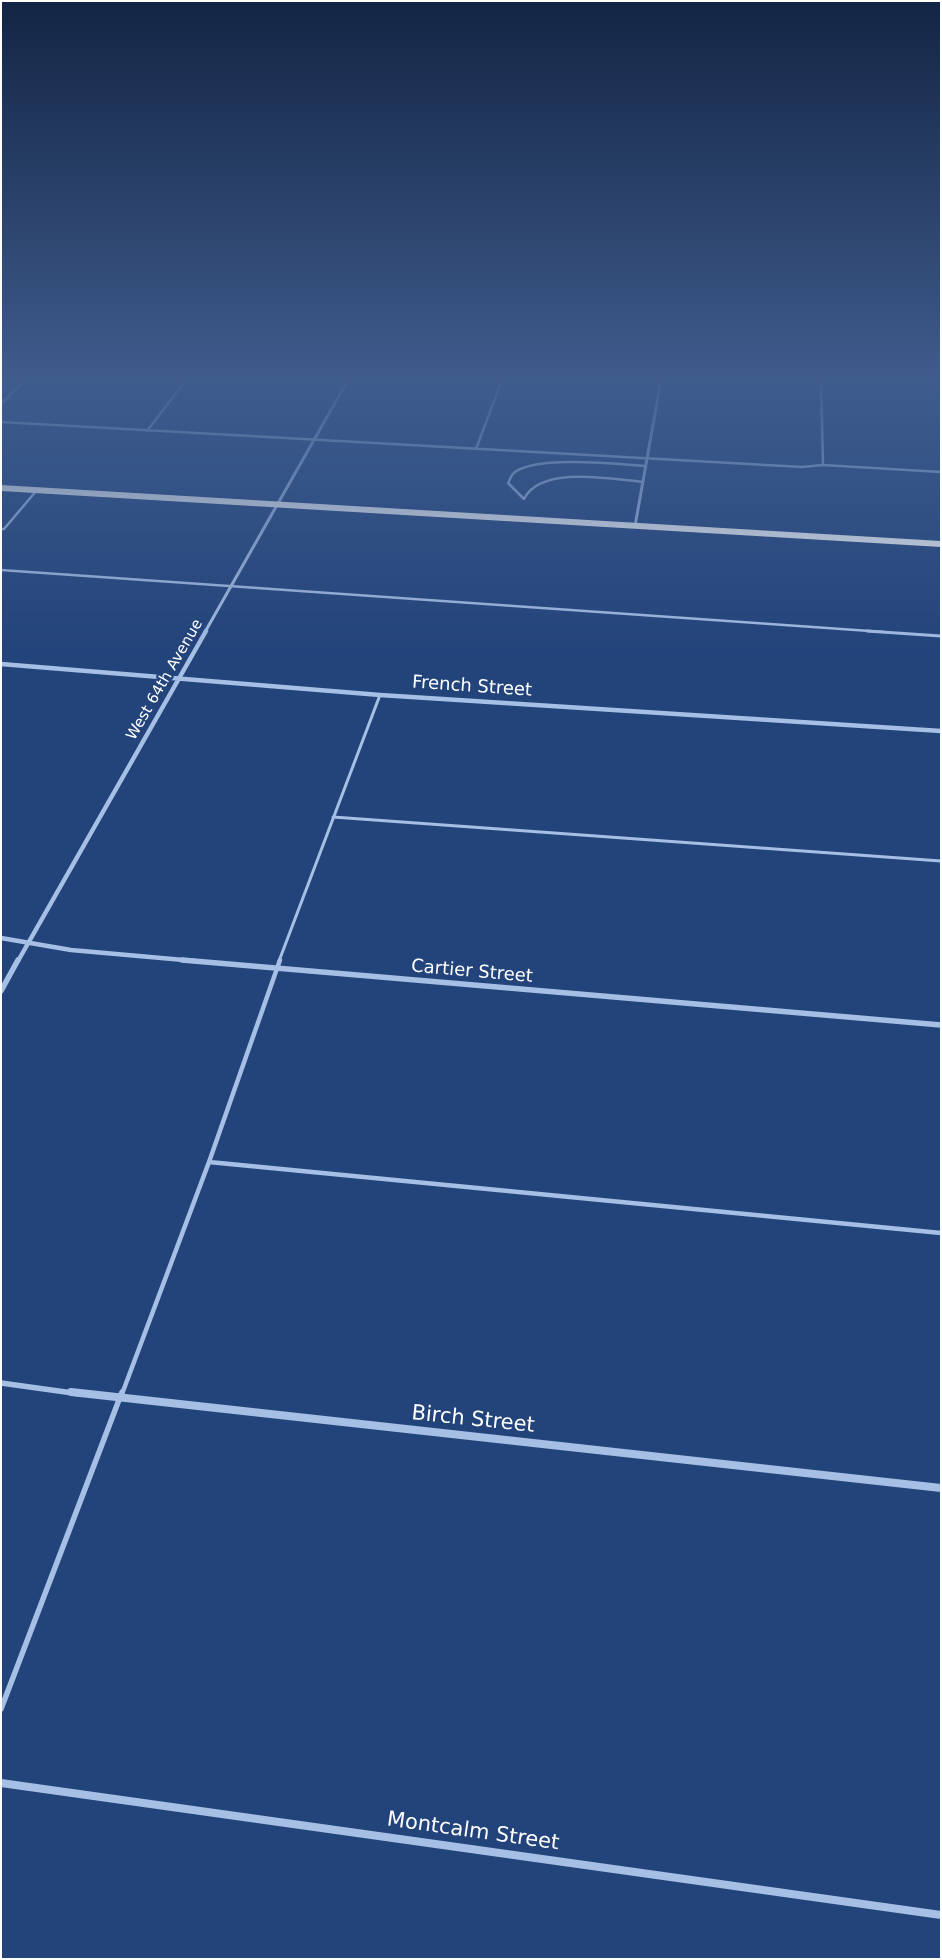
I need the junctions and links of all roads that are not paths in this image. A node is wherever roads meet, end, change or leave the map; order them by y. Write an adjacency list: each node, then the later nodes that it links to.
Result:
1 (296, 471): 7 (street, West 64th Avenue)
2 (518, 471): 4 (lane)
3 (645, 471): 4 (street)
4 (643, 482): 8 (street)
5 (1, 488): 6 (highway)
6 (37, 490): 7 (highway); 9 (lane)
7 (277, 504): 8 (highway); 12 (street, West 64th Avenue)
8 (635, 526): 10 (highway)
9 (1, 529)
10 (941, 544)
11 (1, 570): 12 (lane)
12 (232, 586): 13 (lane); 15 (street, West 64th Avenue)
13 (941, 636)
14 (1, 664): 15 (street, French Street)
15 (179, 678): 16 (street, French Street); 21 (street, West 64th Avenue)
16 (380, 695): 17 (street, French Street); 18 (lane)
17 (941, 731)
18 (333, 818): 19 (lane); 22 (lane)
19 (941, 861)
20 (1, 938): 21 (street, Cartier Street)
21 (29, 943): 22 (street, Cartier Street); 23 (street, West 64th Avenue)
22 (276, 969): 24 (street, Cartier Street); 25 (lane)
23 (1, 991)
24 (941, 1025)
25 (209, 1162): 26 (lane); 28 (lane)
26 (941, 1233)
27 (1, 1383): 28 (street, Birch Street)
28 (120, 1399): 29 (street, Birch Street); 30 (lane)
29 (941, 1488)
30 (1, 1710)
31 (1, 1783): 32 (street, Montcalm Street)
32 (941, 1915)

